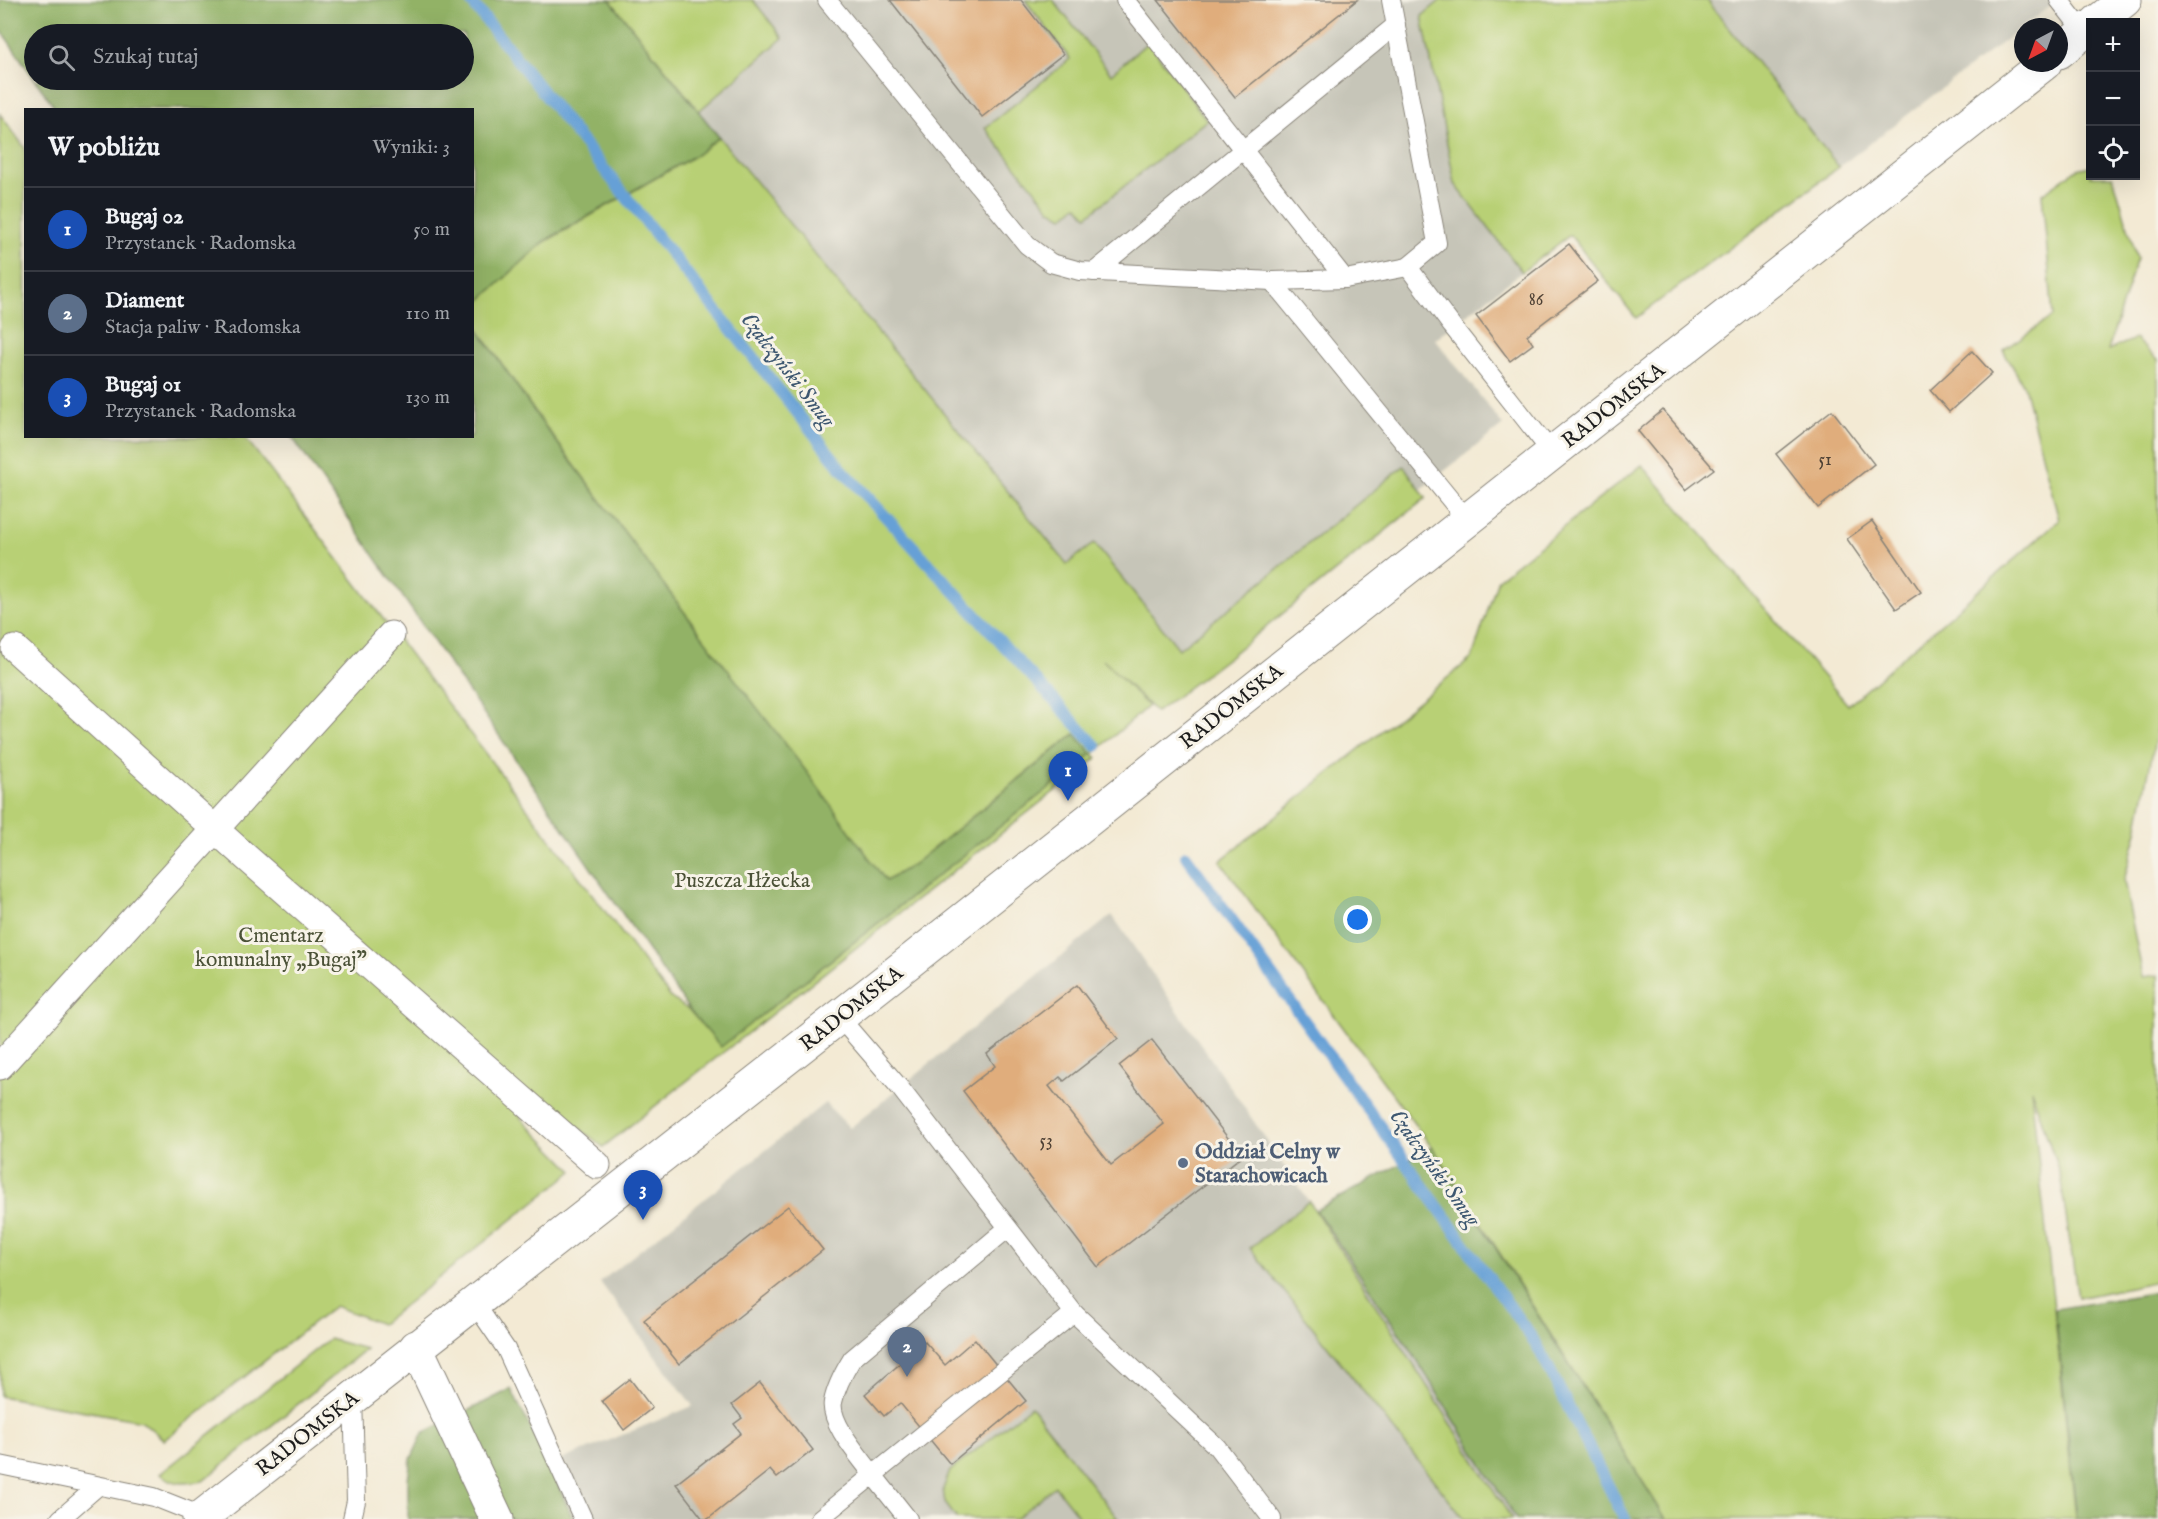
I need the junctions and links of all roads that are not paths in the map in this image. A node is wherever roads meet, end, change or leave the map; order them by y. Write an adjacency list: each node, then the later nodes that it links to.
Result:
1 (827, 0): 11 (lane)
2 (1125, 0): 9 (lane)
3 (1391, 0): 6 (lane)
4 (2059, 0): 7 (lane)
5 (2125, 0): 7 (street)
6 (1396, 25): 9 (lane); 10 (lane)
7 (2083, 34)
8 (2034, 72): 14 (street, RADOMSKA)
9 (1242, 149): 11 (lane); 12 (lane)
10 (1408, 267): 12 (lane); 14 (lane)
11 (1094, 272): 13 (lane)
12 (1345, 279): 13 (lane)
13 (1272, 281): 15 (lane)
14 (1552, 453): 15 (street, RADOMSKA)
15 (1467, 520): 19 (street, RADOMSKA)
16 (391, 635): 18 (street)
17 (15, 649): 18 (street)
18 (215, 829): 20 (street); 21 (street)
19 (839, 1017): 22 (lane); 23 (street, RADOMSKA)
20 (0, 1066)
21 (597, 1165)
22 (1008, 1228): 24 (lane); 28 (lane)
23 (474, 1302): 25 (street, RADOMSKA); 34 (lane)
24 (1074, 1313): 28 (lane); 37 (lane)
25 (416, 1347): 26 (street, RADOMSKA); 33 (street)
26 (353, 1397): 30 (street, RADOMSKA); 32 (lane)
27 (0, 1465): 29 (lane)
28 (873, 1475): 35 (lane); 36 (lane)
29 (98, 1486): 30 (lane); 31 (lane)
30 (201, 1518)
31 (60, 1519)
32 (352, 1519)
33 (496, 1519)
34 (583, 1519)
35 (819, 1519)
36 (908, 1519)
37 (1272, 1519)

